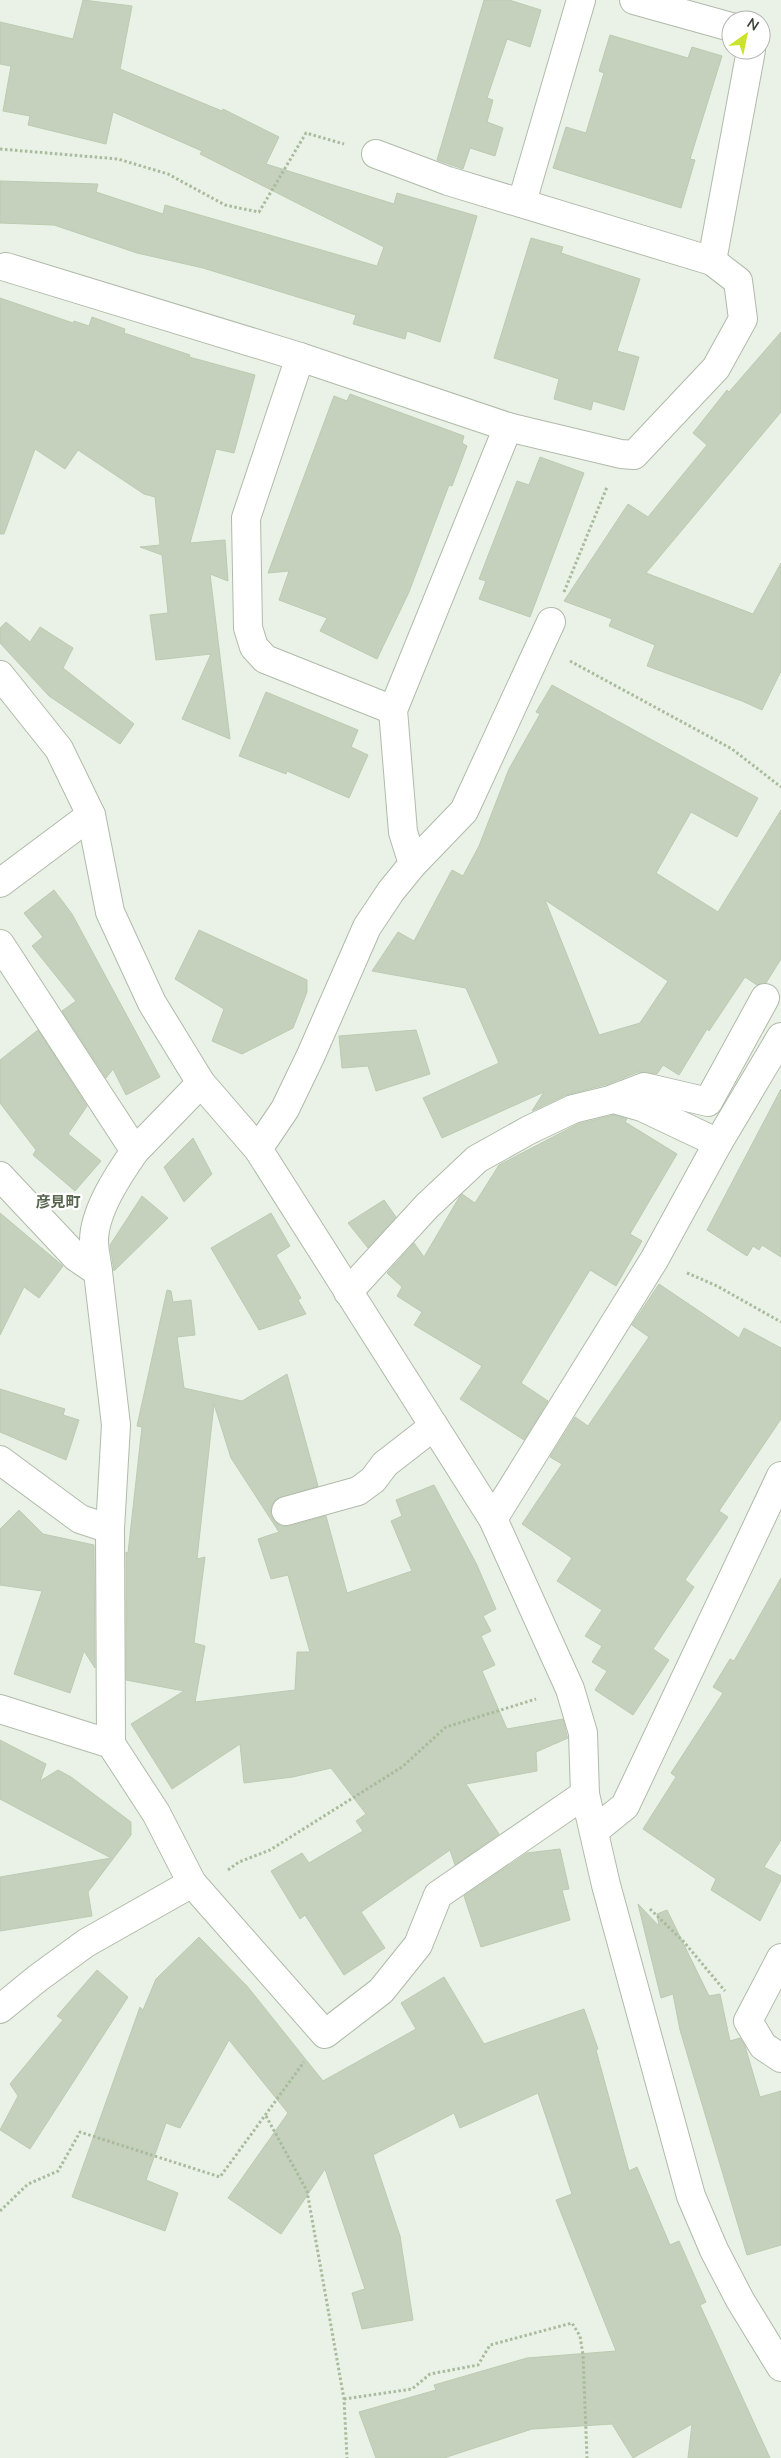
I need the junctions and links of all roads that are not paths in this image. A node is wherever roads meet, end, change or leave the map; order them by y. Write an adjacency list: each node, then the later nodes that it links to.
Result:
1 (581, 0): 6 (street)
2 (634, 0): 3 (street)
3 (721, 24)
4 (748, 60): 7 (street)
5 (376, 154): 6 (street)
6 (522, 202): 7 (street)
7 (712, 261): 10 (street)
8 (6, 267): 9 (street)
9 (300, 357): 10 (street); 13 (street)
10 (508, 426): 13 (street)
11 (546, 633): 15 (street)
12 (0, 675): 14 (street)
13 (394, 710): 15 (street)
14 (91, 815): 16 (street); 20 (street)
15 (412, 864): 23 (street)
16 (0, 883)
17 (0, 944): 24 (street)
18 (764, 998): 21 (street)
19 (781, 1037): 22 (street)
20 (201, 1083): 23 (street); 24 (street)
21 (614, 1099): 22 (street); 27 (street)
22 (718, 1143): 32 (street)
23 (258, 1149): 27 (street)
24 (135, 1151): 26 (street)
25 (0, 1176): 26 (street)
26 (98, 1272): 33 (street)
27 (348, 1292): 28 (street)
28 (434, 1426): 31 (street); 32 (street)
29 (0, 1460): 33 (street)
30 (781, 1476): 37 (street)
31 (286, 1511)
32 (493, 1519): 36 (street)
33 (110, 1530): 35 (street)
34 (0, 1709): 35 (street)
35 (111, 1744): 38 (street)
36 (585, 1794): 37 (street); 38 (street)
37 (594, 1831): 42 (street)
38 (196, 1887): 40 (street)
39 (781, 1958): 41 (street)
40 (0, 2010)
41 (781, 2058)
42 (781, 2367)

